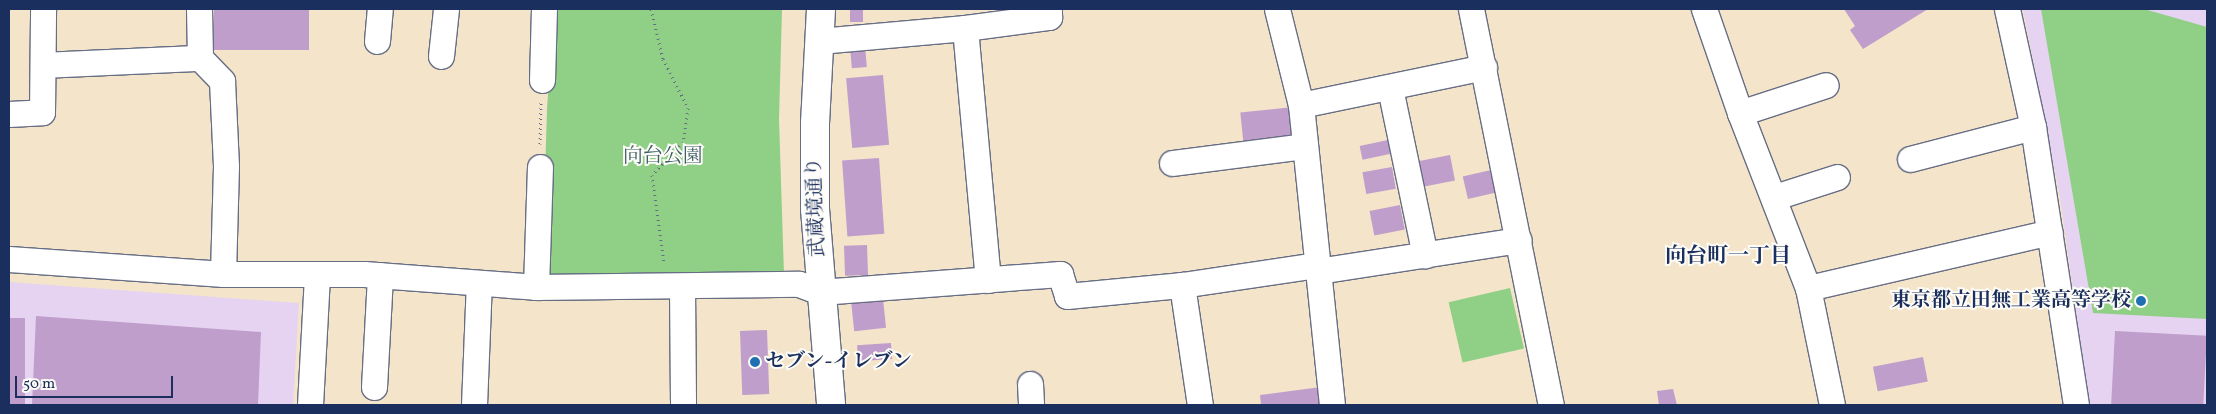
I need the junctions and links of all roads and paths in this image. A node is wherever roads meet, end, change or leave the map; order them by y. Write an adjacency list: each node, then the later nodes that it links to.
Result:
1 (43, 9): 18 (street)
2 (199, 9): 17 (street)
3 (380, 9): 14 (street)
4 (446, 9): 16 (street)
5 (544, 9): 20 (street)
6 (651, 9): 45 (path)
7 (821, 9): 15 (main road, 武蔵境通り)
8 (1049, 9): 13 (street)
9 (1277, 9): 23 (street)
10 (1471, 9): 19 (street)
11 (2007, 9): 26 (street)
12 (1709, 10): 24 (street)
13 (972, 21): 15 (street); 41 (street)
14 (377, 41)
15 (819, 41): 47 (main road, 武蔵境通り)
16 (441, 56)
17 (200, 58): 18 (street); 38 (street)
18 (43, 65): 25 (street)
19 (1484, 67): 22 (street); 34 (street)
20 (542, 80): 30 (path)
21 (1826, 84): 24 (street)
22 (1390, 88): 23 (street); 35 (street)
23 (1301, 105): 27 (street)
24 (1740, 113): 32 (street)
25 (9, 114)
26 (2033, 127): 28 (street); 33 (street)
27 (1305, 146): 29 (street); 37 (street)
28 (1910, 159)
29 (1172, 163)
30 (540, 167): 44 (street)
31 (1837, 177): 32 (street)
32 (1775, 196): 46 (street)
33 (2050, 232): 46 (street); 57 (street)
34 (1519, 240): 35 (street); 55 (street)
35 (1425, 255): 37 (street)
36 (9, 259): 38 (street)
37 (1318, 268): 43 (street); 54 (street)
38 (223, 274): 40 (street)
39 (380, 275): 40 (street); 42 (street); 48 (street)
40 (316, 276): 49 (street)
41 (988, 280): 43 (street); 47 (street)
42 (480, 282): 44 (street); 50 (street)
43 (1182, 285): 53 (street)
44 (536, 287): 45 (street)
45 (677, 287): 47 (street); 51 (street)
46 (1808, 288): 56 (street)
47 (820, 292): 52 (main road, 武蔵境通り)
48 (374, 386)
49 (310, 405)
50 (474, 405)
51 (683, 405)
52 (831, 405)
53 (1200, 405)
54 (1332, 405)
55 (1551, 405)
56 (1832, 405)
57 (2076, 405)

